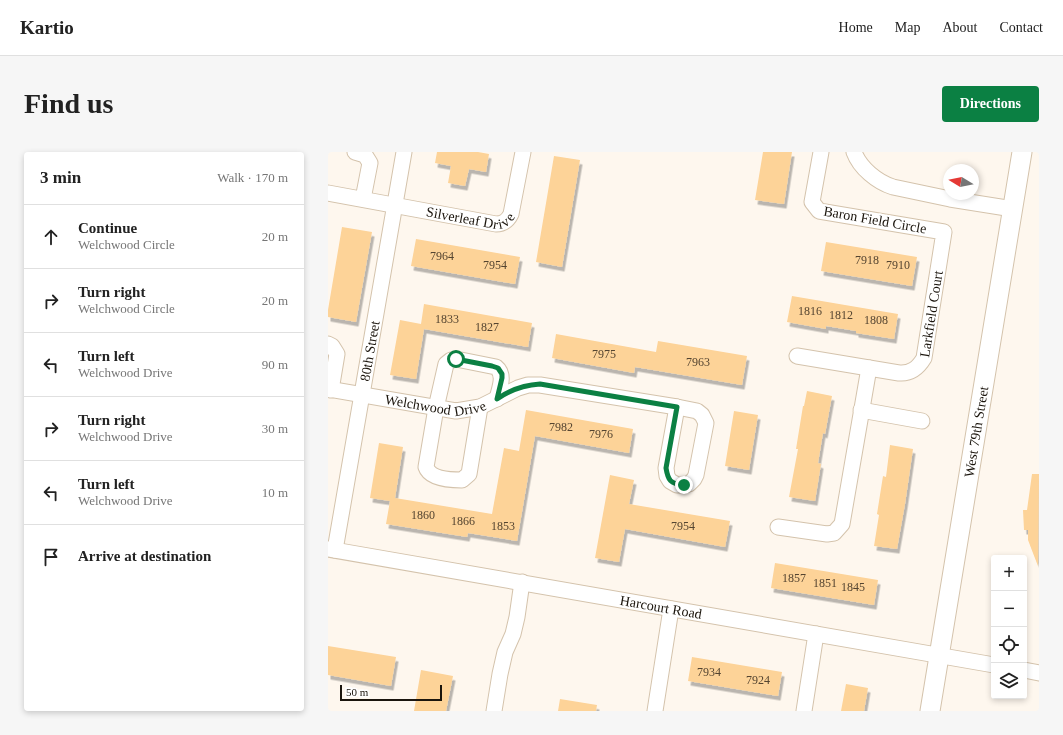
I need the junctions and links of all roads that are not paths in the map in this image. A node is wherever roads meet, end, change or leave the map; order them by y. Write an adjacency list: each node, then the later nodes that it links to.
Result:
1 (355, 152): 8 (street)
2 (404, 152): 9 (street, 80th Street)
3 (523, 152): 9 (street, Silverleaf Drive)
4 (821, 152): 11 (street, Baron Field Circle)
5 (854, 152): 10 (street)
6 (1022, 152): 10 (main road, West 79th Street)
7 (328, 193): 8 (street, Silverleaf Drive)
8 (363, 199): 9 (street, Silverleaf Drive)
9 (395, 205): 16 (street, 80th Street)
10 (1013, 209): 28 (main road, West 79th Street)
11 (944, 232): 14 (street, Larkfield Court)
12 (328, 344): 15 (street, Welchwood Drive)
13 (797, 356): 14 (street, Larkfield Court)
14 (869, 368): 21 (street)
15 (330, 389): 16 (street, Welchwood Drive)
16 (361, 395): 20 (street, Welchwood Drive); 24 (street, 80th Street)
17 (497, 399): 18 (street, Welchwood Drive); 19 (street, Welchwood Drive); 20 (street)
18 (480, 407): 20 (street, Welchwood Drive); 20 (street)
19 (677, 407): 19 (street, Welchwood Drive)
20 (436, 408)
21 (861, 410): 22 (street); 23 (street)
22 (922, 421)
23 (778, 527)
24 (331, 549): 25 (street, Harcourt Road)
25 (522, 582): 26 (street, Harcourt Road); 32 (street)
26 (671, 609): 27 (street, Harcourt Road); 33 (street)
27 (816, 634): 28 (street, Harcourt Road); 34 (street)
28 (939, 655): 29 (street, Harcourt Road); 35 (main road, West 79th Street)
29 (991, 664)
30 (1027, 671): 31 (street)
31 (1039, 673)
32 (494, 711)
33 (655, 711)
34 (804, 711)
35 (930, 711)

